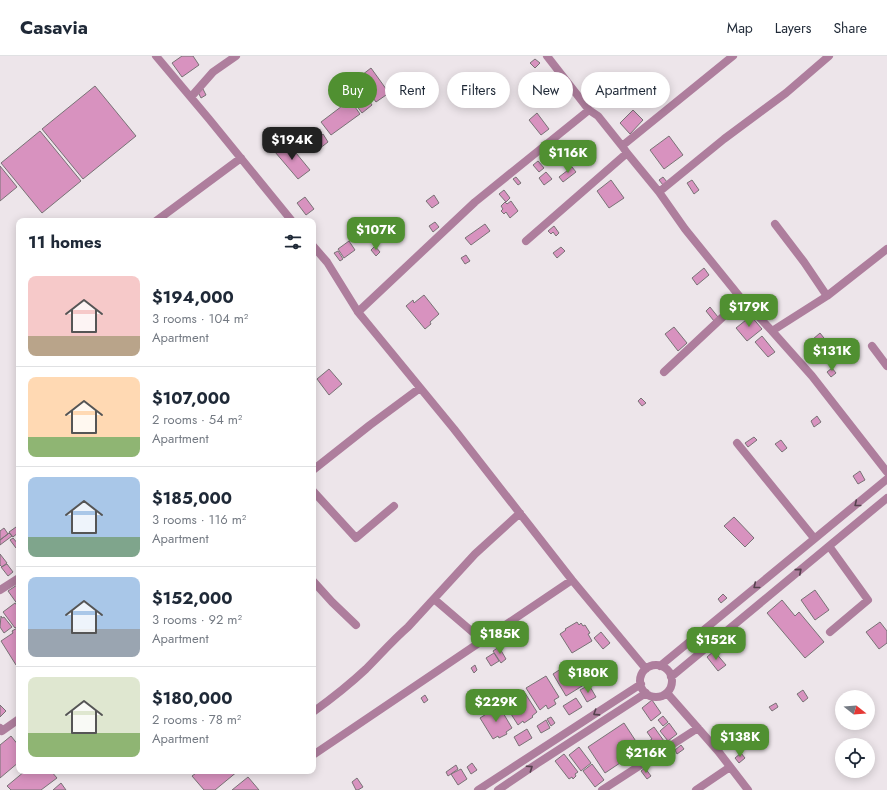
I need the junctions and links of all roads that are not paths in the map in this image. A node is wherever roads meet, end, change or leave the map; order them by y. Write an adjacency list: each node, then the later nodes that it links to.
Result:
1 (156, 56): 6 (street)
2 (236, 56): 6 (street)
3 (547, 56): 7 (street)
4 (733, 56): 8 (street)
5 (829, 56): 11 (street)
6 (191, 97): 10 (street)
7 (589, 110): 8 (street); 20 (street)
8 (622, 146): 9 (street)
9 (627, 154): 11 (street); 15 (street)
10 (241, 158): 12 (street); 13 (street)
11 (659, 192): 19 (street)
12 (160, 218)
13 (290, 218)
14 (775, 224): 18 (street)
15 (526, 241)
16 (316, 249): 20 (street)
17 (887, 249): 18 (street)
18 (827, 296): 21 (street)
19 (742, 299): 21 (street); 24 (street)
20 (358, 312): 25 (street)
21 (772, 331): 28 (street)
22 (872, 346): 23 (street)
23 (887, 366)
24 (664, 372)
25 (420, 388): 27 (street); 33 (street)
26 (737, 443): 34 (street)
27 (316, 468)
28 (887, 472)
29 (887, 479): 34 (street, one-way to 34)
30 (316, 494): 32 (street)
31 (887, 498): 35 (street)
32 (394, 506)
33 (520, 513): 37 (street); 40 (street)
34 (814, 538): 44 (street, one-way to 44)
35 (829, 546): 42 (street); 46 (street, one-way to 35)
36 (16, 580): 39 (street)
37 (572, 580): 43 (street); 45 (street)
38 (316, 584): 41 (street)
39 (0, 590)
40 (434, 600): 43 (street); 50 (street)
41 (356, 625)
42 (830, 632)
43 (483, 641): 54 (street)
44 (660, 666): 45 (street); 46 (street)
45 (646, 669): 47 (street)
46 (672, 677): 49 (street)
47 (641, 684): 48 (street); 56 (street, one-way to 56)
48 (646, 693): 49 (street); 57 (street, one-way to 48)
49 (666, 693): 52 (street)
50 (316, 710)
51 (16, 721): 53 (street)
52 (698, 728): 55 (street); 58 (street)
53 (1, 729)
54 (316, 753)
55 (730, 767): 59 (street); 60 (street)
56 (478, 790)
57 (498, 790)
58 (602, 790)
59 (696, 790)
60 (748, 790)

